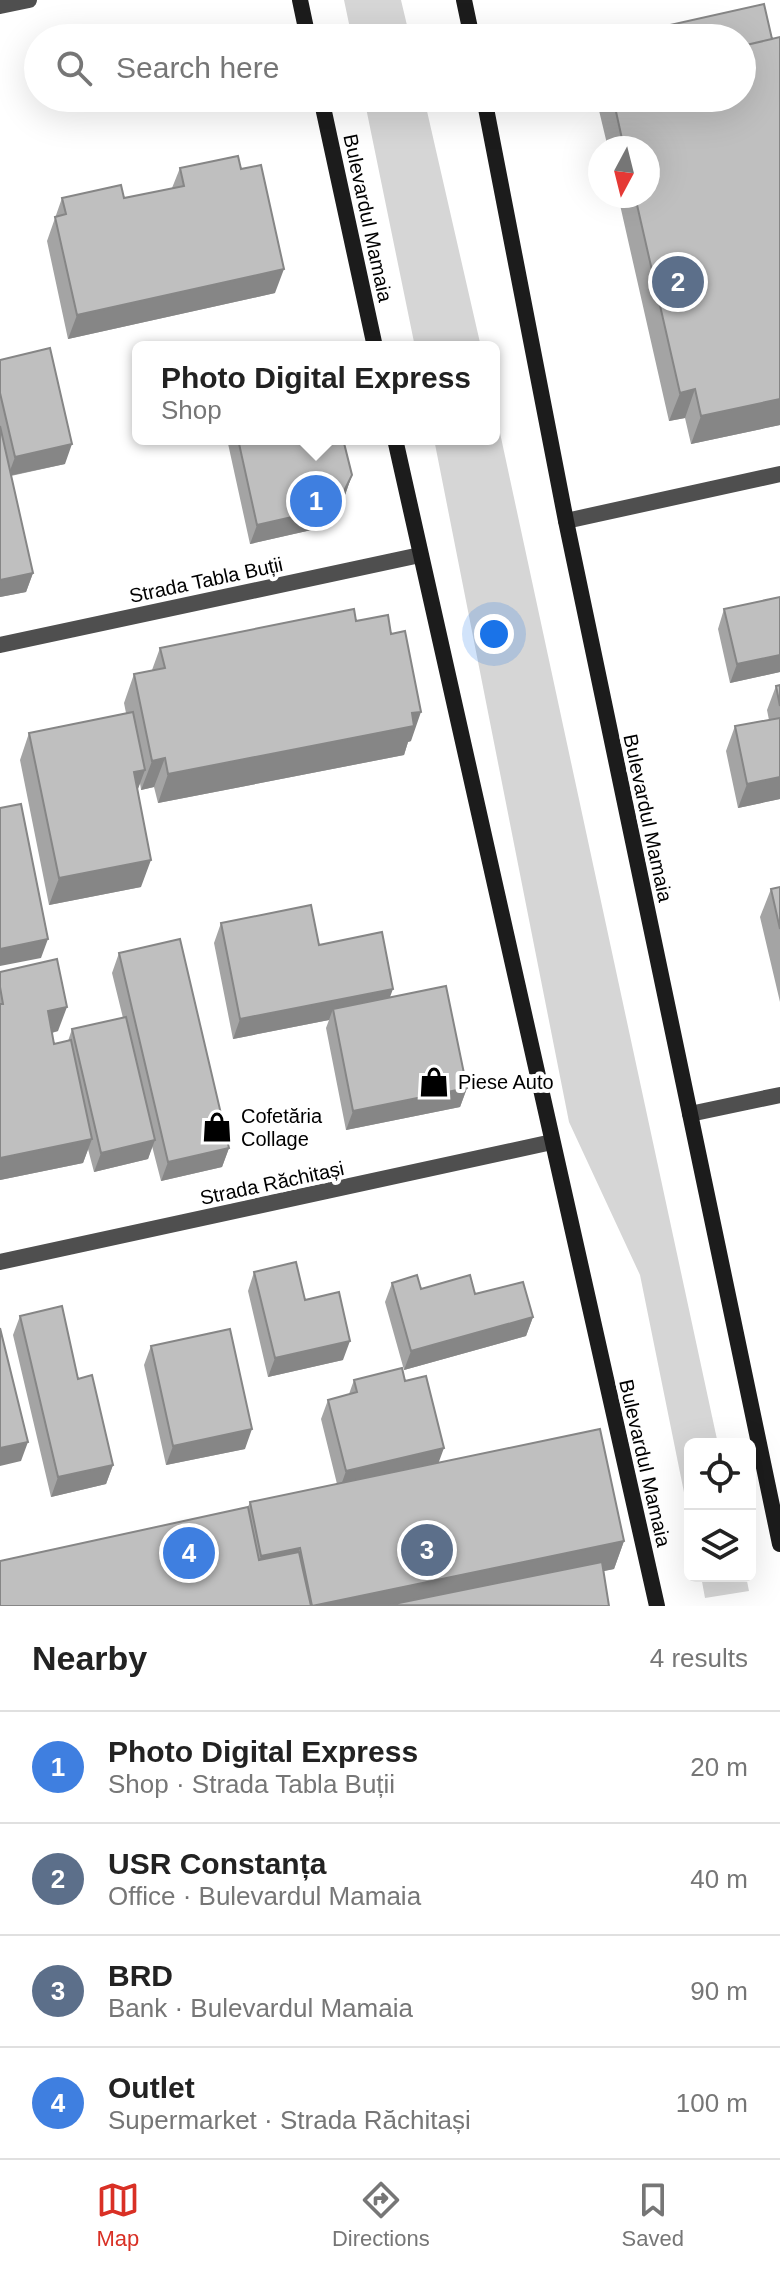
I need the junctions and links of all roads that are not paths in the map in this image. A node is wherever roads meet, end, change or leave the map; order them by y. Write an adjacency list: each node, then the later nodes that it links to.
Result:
1 (29, 0): 4 (street)
2 (300, 0): 5 (main road)
3 (464, 0): 6 (main road)
4 (0, 6)
5 (305, 24)
6 (469, 24)
7 (324, 112): 9 (main road, Bulevardul Mamaia)
8 (487, 112): 12 (main road, Bulevardul Mamaia)
9 (374, 341)
10 (396, 445): 13 (main road, Bulevardul Mamaia)
11 (780, 474): 12 (street)
12 (566, 521): 16 (main road, Bulevardul Mamaia)
13 (420, 555): 14 (street, Strada Tabla Buții); 17 (main road, Bulevardul Mamaia)
14 (0, 645)
15 (780, 1095): 16 (street)
16 (690, 1114): 19 (main road, Bulevardul Mamaia)
17 (552, 1142): 18 (street, Strada Răchitași); 20 (main road, Bulevardul Mamaia)
18 (0, 1262)
19 (780, 1544)
20 (657, 1606)

